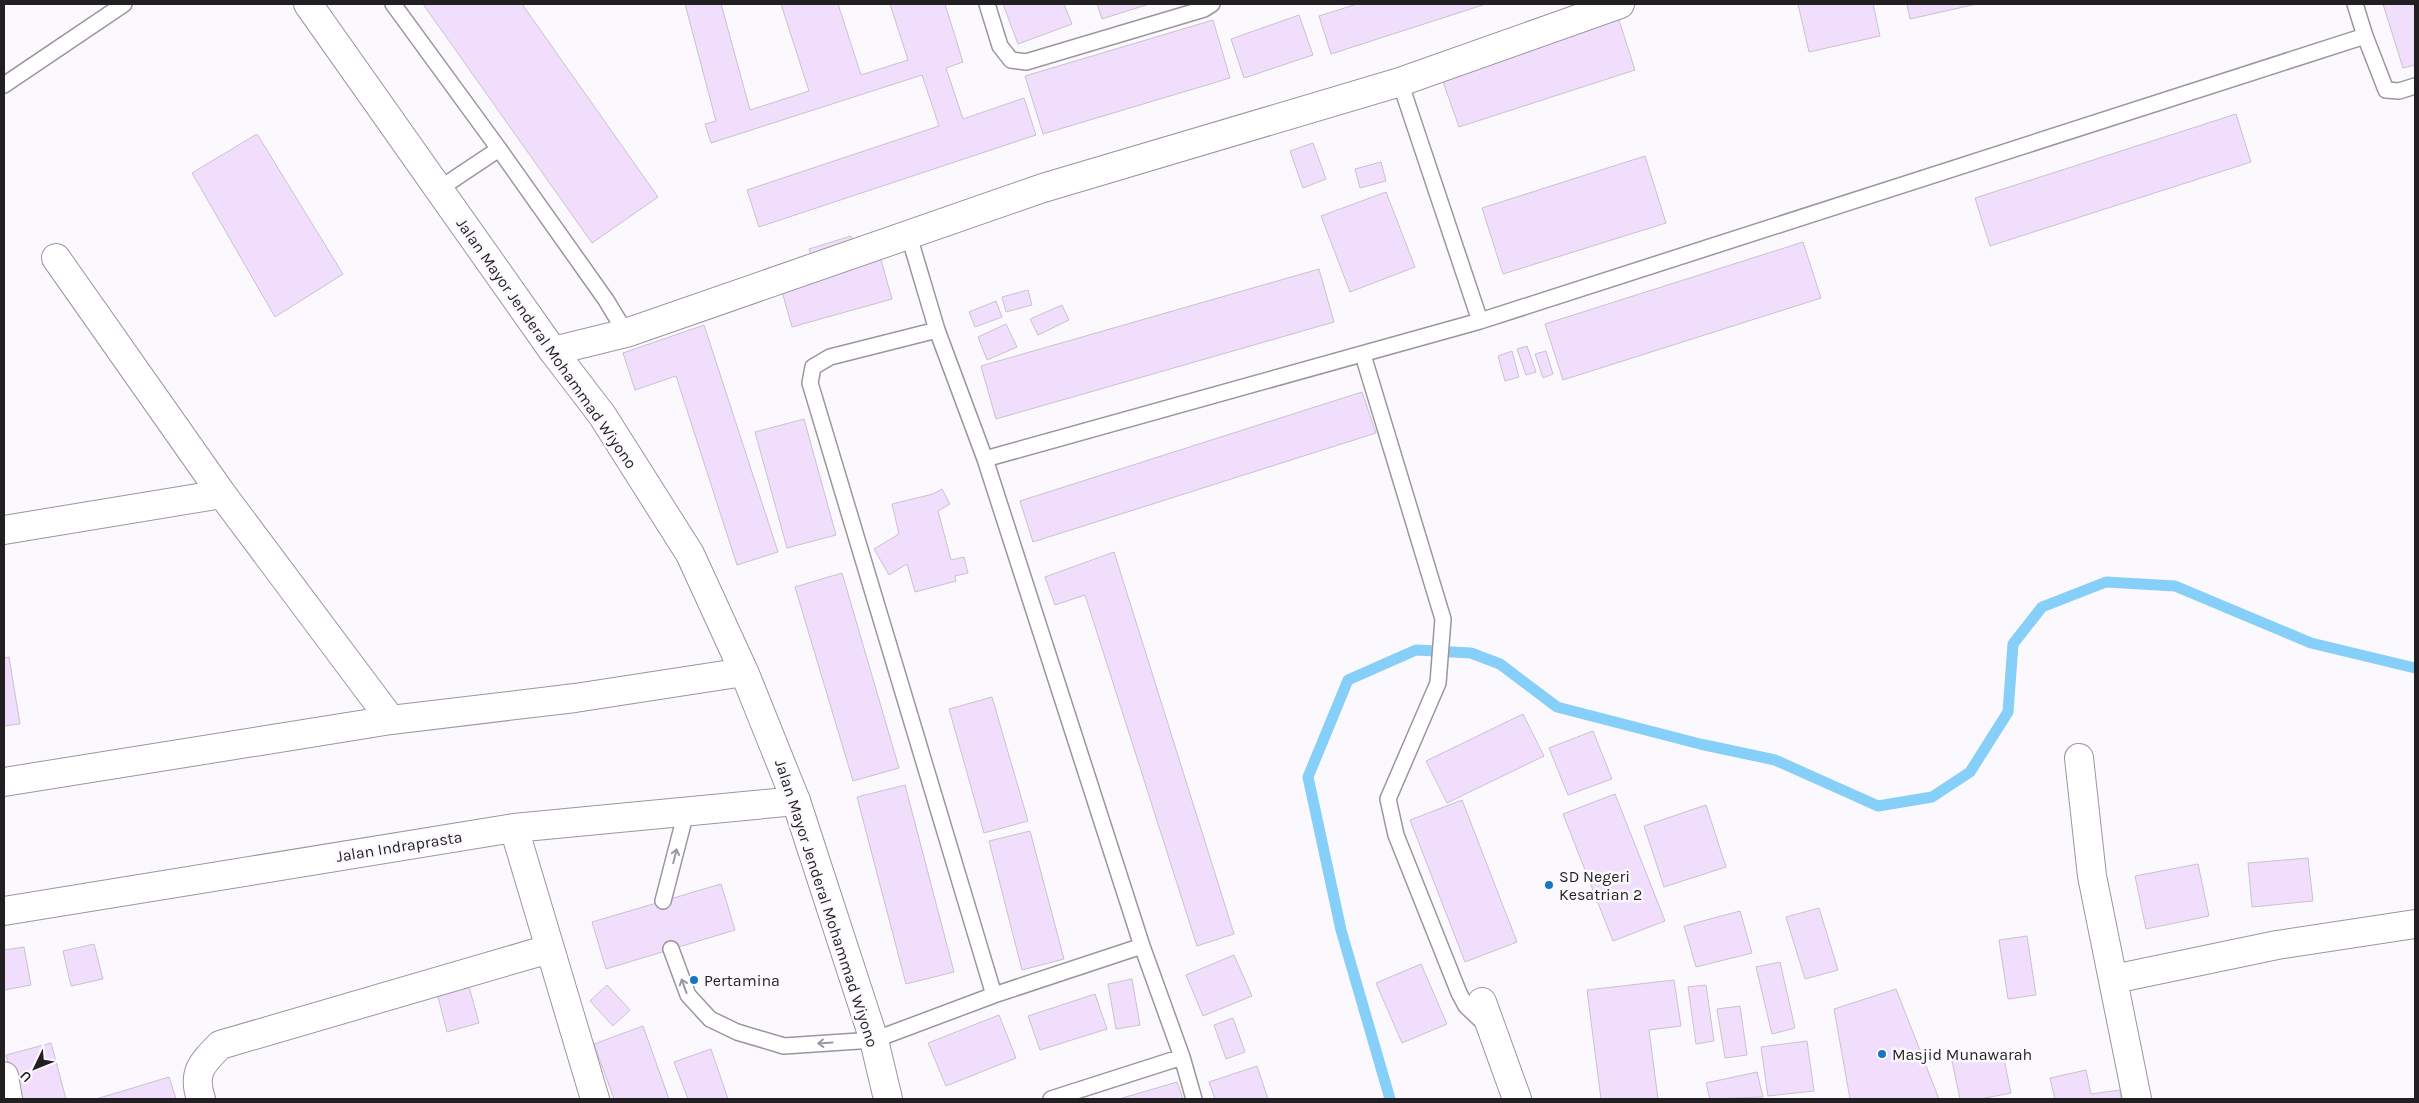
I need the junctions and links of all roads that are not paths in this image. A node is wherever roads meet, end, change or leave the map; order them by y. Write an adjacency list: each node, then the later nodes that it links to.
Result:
1 (124, 4): 10 (lane)
2 (308, 4): 13 (street, Jalan Mayor Jenderal Mohammad Wiyono)
3 (393, 4): 12 (lane)
4 (987, 4): 5 (lane)
5 (1212, 4)
6 (1620, 4): 9 (street)
7 (2354, 4): 8 (lane)
8 (2365, 36): 11 (lane); 16 (lane)
9 (1400, 82): 14 (street); 16 (lane)
10 (4, 86)
11 (2415, 86)
12 (499, 149): 13 (lane); 18 (lane)
13 (439, 189): 19 (street, Jalan Mayor Jenderal Mohammad Wiyono)
14 (909, 236): 17 (lane); 18 (street)
15 (56, 258): 22 (street)
16 (1480, 321): 20 (lane)
17 (937, 330): 21 (lane); 38 (lane)
18 (626, 334): 19 (street)
19 (553, 351): 24 (street, Jalan Mayor Jenderal Mohammad Wiyono)
20 (1363, 355): 21 (lane); 40 (lane)
21 (985, 459): 34 (lane)
22 (222, 494): 23 (street); 25 (street)
23 (4, 530)
24 (744, 672): 25 (street); 28 (street, Jalan Mayor Jenderal Mohammad Wiyono)
25 (391, 720): 27 (street)
26 (2079, 758): 37 (street)
27 (4, 782)
28 (796, 801): 29 (street, Jalan Indraprasta); 41 (street, Jalan Mayor Jenderal Mohammad Wiyono)
29 (686, 812): 30 (street, Jalan Indraprasta); 31 (lane, one-way to 29)
30 (514, 828): 32 (street, Jalan Indraprasta); 35 (street)
31 (663, 900)
32 (4, 911)
33 (2415, 924): 37 (street)
34 (1142, 946): 38 (lane); 42 (lane)
35 (549, 949): 45 (street); 46 (street)
36 (672, 949): 41 (lane, one-way to 36)
37 (2114, 979): 51 (street)
38 (994, 995): 41 (lane)
39 (1482, 1002): 40 (street)
40 (1492, 1031): 50 (street)
41 (874, 1040): 47 (street, Jalan Mayor Jenderal Mohammad Wiyono)
42 (1182, 1057): 48 (lane); 49 (lane)
43 (4, 1076): 44 (street)
44 (8, 1099)
45 (201, 1099)
46 (595, 1099)
47 (888, 1099)
48 (1051, 1099)
49 (1194, 1099)
50 (1517, 1099)
51 (2137, 1099)

